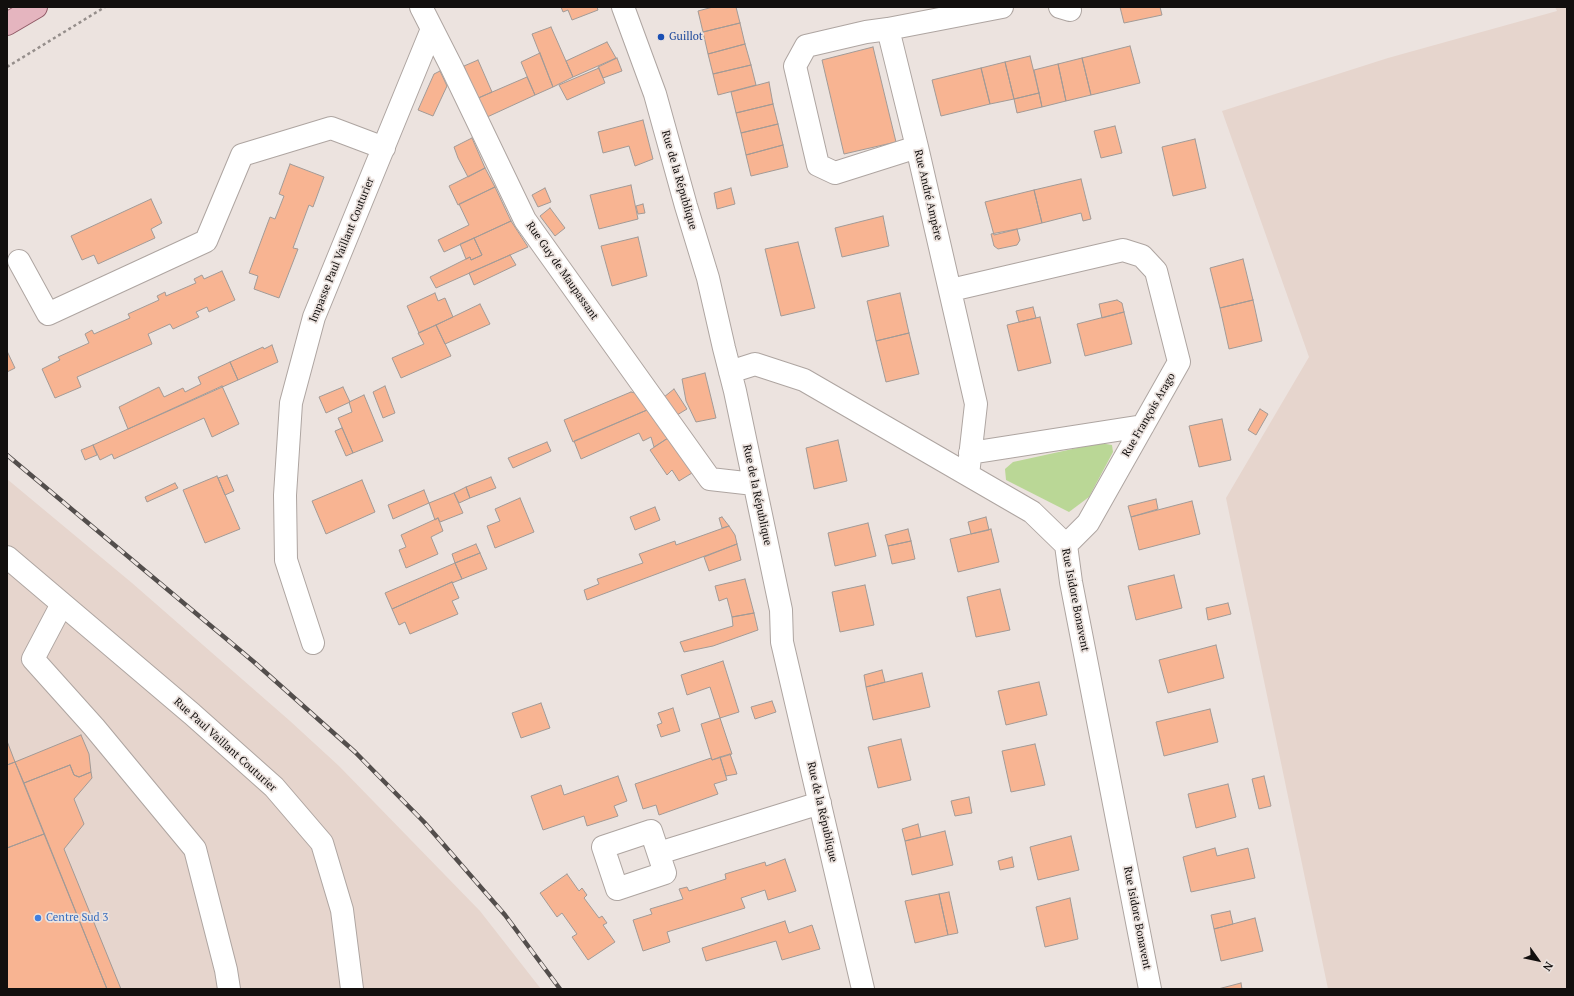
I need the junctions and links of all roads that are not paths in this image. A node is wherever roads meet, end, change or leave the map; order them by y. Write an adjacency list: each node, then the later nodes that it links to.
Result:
1 (36, 7): 5 (main road)
2 (421, 7): 6 (street, Rue Guy de Maupassant)
3 (623, 7): 12 (street, Rue de la République)
4 (1002, 7): 7 (street)
5 (7, 24)
6 (432, 29): 9 (street, Impasse Paul Vaillant Couturier); 16 (street, Rue Guy de Maupassant)
7 (888, 30): 8 (street, Rue André Ampère); 8 (street)
8 (918, 147): 11 (street, Rue André Ampère)
9 (384, 148): 10 (street); 20 (street, Impasse Paul Vaillant Couturier)
10 (19, 261)
11 (951, 290): 13 (street, Rue François Arago); 14 (street, Rue André Ampère)
12 (730, 372): 15 (street, Rue Isidore Bonavent); 16 (street, Rue de la République)
13 (1143, 426): 14 (street); 17 (street, Rue François Arago)
14 (970, 453): 15 (street, Rue André Ampère)
15 (968, 475): 17 (street, Rue Isidore Bonavent)
16 (754, 484): 21 (street, Rue de la République)
17 (1066, 545): 26 (street, Rue Isidore Bonavent)
18 (7, 557): 19 (street, Rue Paul Vaillant Couturier)
19 (62, 604): 23 (street); 24 (street, Rue Paul Vaillant Couturier)
20 (313, 643)
21 (820, 803): 22 (street); 25 (street, Rue de la République)
22 (659, 854)
23 (229, 989)
24 (352, 989)
25 (863, 989)
26 (1150, 989)

